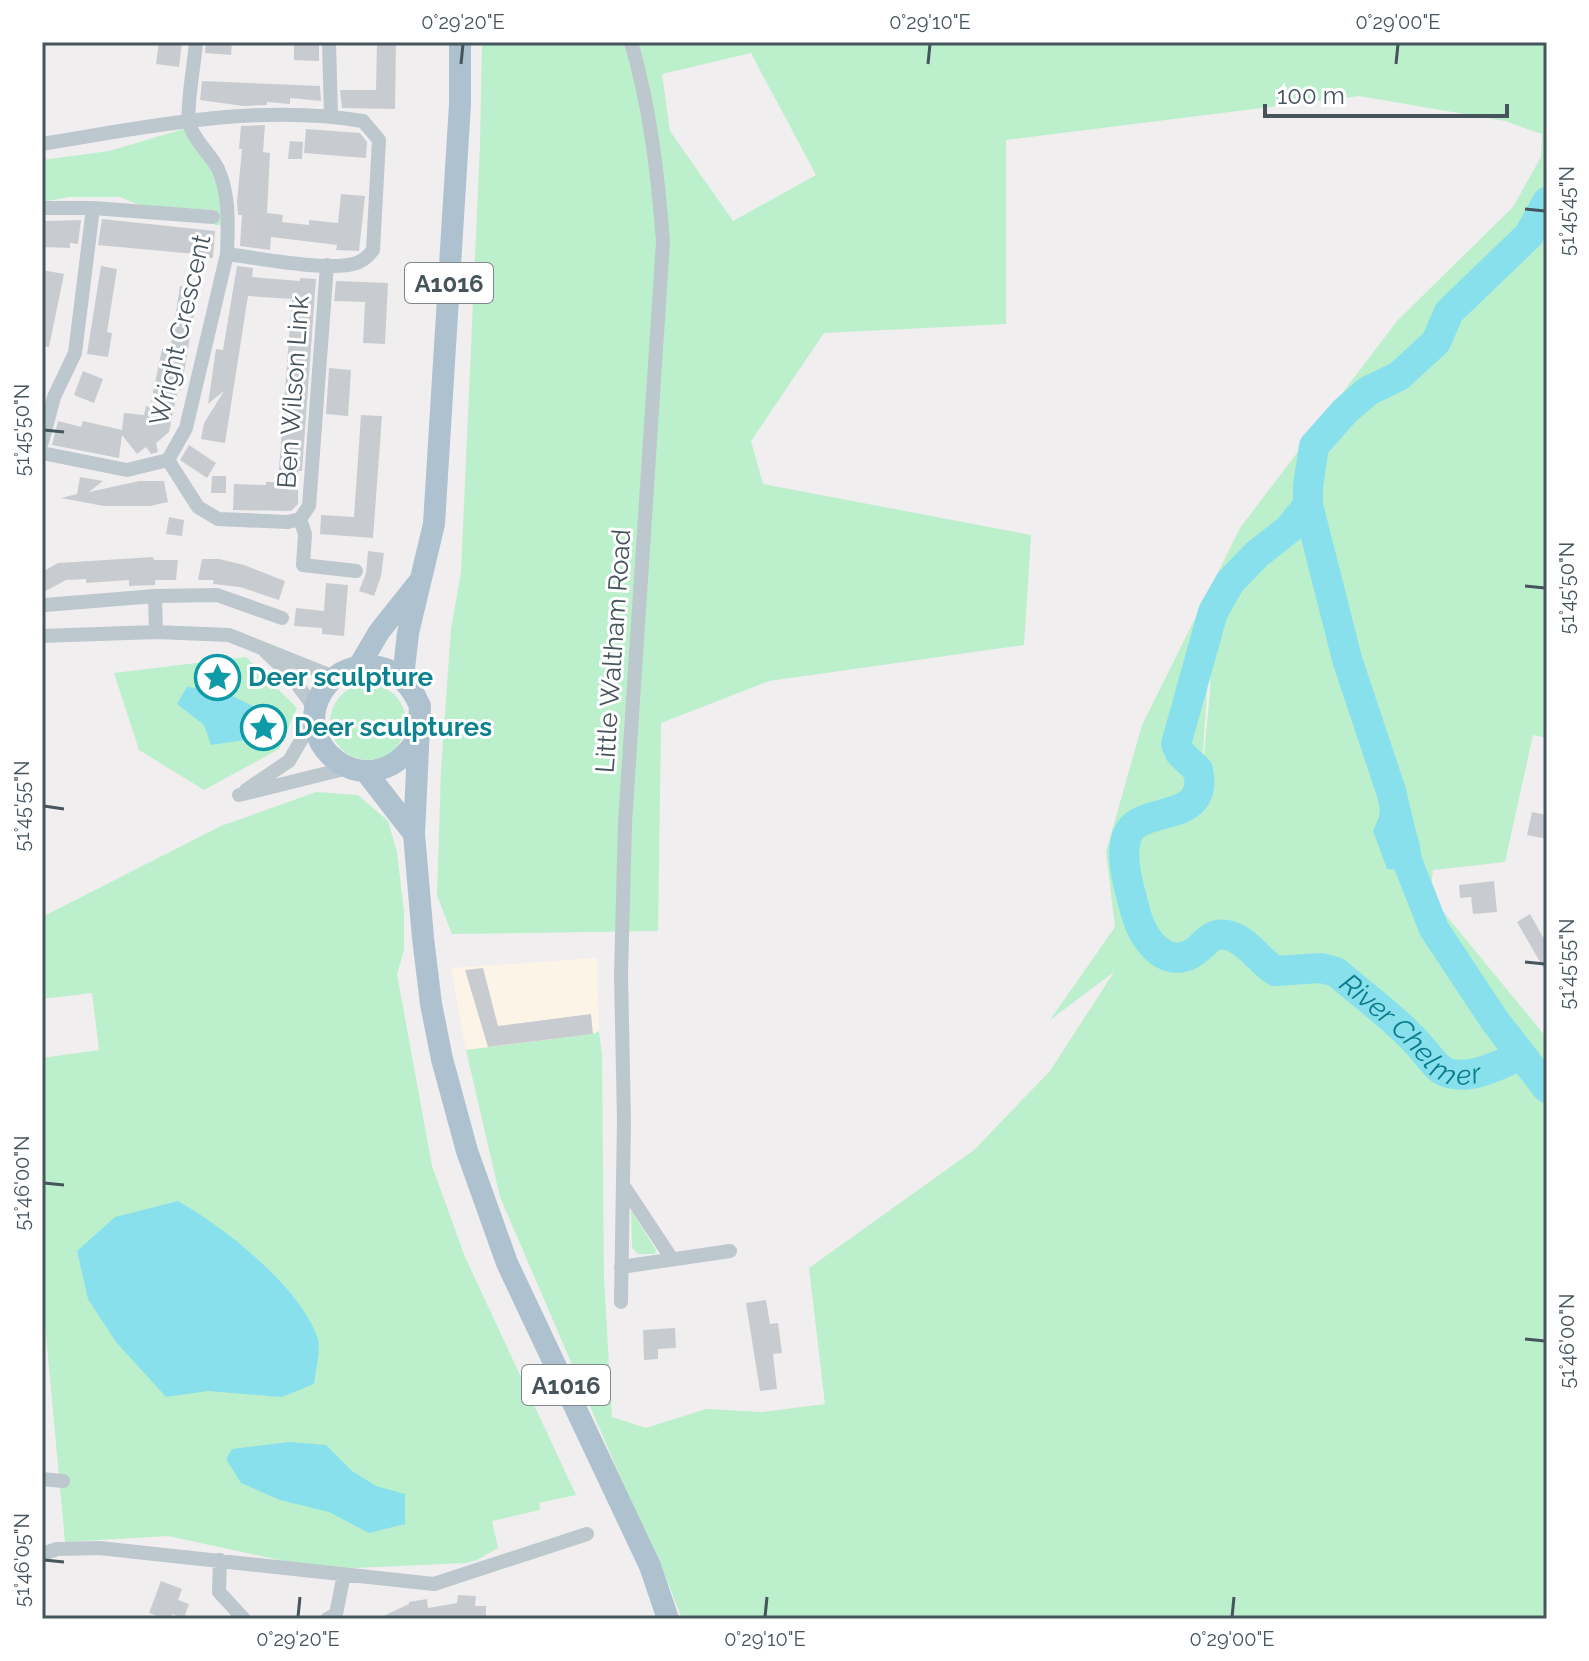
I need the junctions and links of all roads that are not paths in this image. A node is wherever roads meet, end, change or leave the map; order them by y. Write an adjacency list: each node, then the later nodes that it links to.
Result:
1 (196, 42): 6 (street)
2 (329, 42): 5 (street)
3 (460, 42): 18 (main road, A1016)
4 (631, 42): 32 (street, Little Waltham Road)
5 (331, 116): 6 (street); 12 (street)
6 (189, 121): 7 (street); 11 (street, Wright Crescent)
7 (42, 144)
8 (42, 208): 9 (street)
9 (93, 208): 10 (street); 13 (street)
10 (213, 217)
11 (227, 254): 12 (street); 15 (street, Wright Crescent)
12 (327, 265): 16 (street, Ben Wilson Link)
13 (42, 442)
14 (42, 453): 15 (street, Wright Crescent)
15 (168, 460): 16 (street, Ben Wilson Link)
16 (300, 519): 17 (street, Ben Wilson Link)
17 (356, 571)
18 (421, 579): 25 (main road, A1016); 27 (main road, A1016)
19 (155, 596): 20 (street); 21 (street); 22 (street)
20 (45, 605)
21 (282, 618)
22 (156, 632): 23 (street); 24 (street)
23 (42, 636)
24 (263, 648): 26 (street); 28 (street)
25 (359, 666): 26 (main road); 27 (main road)
26 (334, 677): 28 (main road)
27 (403, 678): 29 (main road, A1016)
28 (315, 714): 30 (main road); 30 (street)
29 (417, 739): 30 (main road); 31 (main road, A1016)
30 (357, 770): 31 (main road)
31 (414, 834): 45 (main road, A1016)
32 (623, 1185): 34 (street); 35 (street, Little Waltham Road)
33 (730, 1251): 34 (street)
34 (672, 1259): 35 (street)
35 (621, 1267): 36 (street, Little Waltham Road)
36 (621, 1302)
37 (42, 1479): 38 (street)
38 (63, 1481)
39 (587, 1534): 42 (street)
40 (42, 1554): 41 (street)
41 (220, 1560): 42 (street); 43 (street)
42 (344, 1574): 44 (street)
43 (244, 1619)
44 (327, 1619)
45 (668, 1619)

